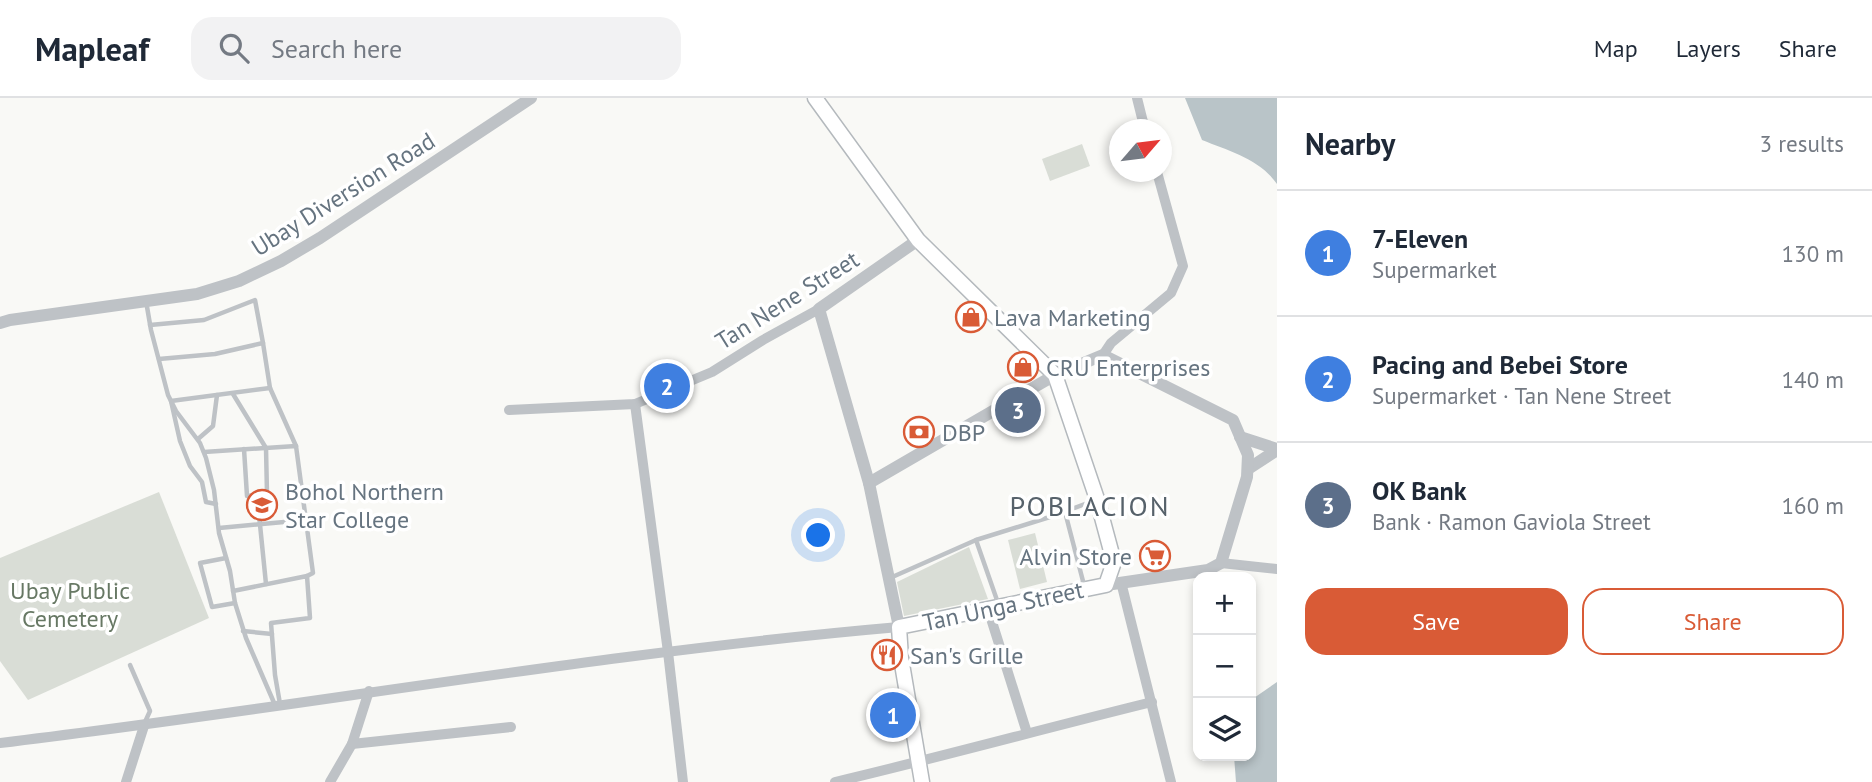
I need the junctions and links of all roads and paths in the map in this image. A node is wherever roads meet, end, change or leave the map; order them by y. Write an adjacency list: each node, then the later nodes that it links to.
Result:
1 (531, 98): 7 (street, Ubay Diversion Road)
2 (815, 98): 6 (main road)
3 (1137, 98): 4 (street)
4 (1142, 119)
5 (1160, 182): 12 (street)
6 (918, 240): 8 (street, Tan Nene Street); 14 (main road)
7 (146, 301): 9 (street, Ubay Diversion Road); 10 (lane)
8 (819, 309): 19 (street, Tan Nene Street); 29 (street)
9 (0, 323)
10 (150, 325): 11 (lane); 13 (lane)
11 (263, 343): 13 (lane); 15 (lane)
12 (1103, 355): 14 (street); 21 (street)
13 (159, 359): 18 (lane)
14 (1055, 375): 29 (street); 31 (main road)
15 (270, 388): 16 (lane); 23 (lane)
16 (232, 393): 17 (lane); 24 (lane)
17 (217, 395): 18 (lane); 22 (lane)
18 (171, 401): 22 (lane); 32 (lane)
19 (635, 404): 20 (street, Tan Nene Street); 52 (street)
20 (509, 410)
21 (1240, 437): 26 (street); 28 (street)
22 (198, 439): 27 (lane)
23 (296, 446): 24 (lane); 34 (lane)
24 (266, 448): 25 (lane); 30 (lane)
25 (244, 449): 27 (lane); 30 (lane)
26 (1277, 449): 28 (street)
27 (204, 452): 32 (lane)
28 (1248, 469): 39 (street)
29 (869, 482): 42 (street)
30 (257, 495): 35 (lane)
31 (1097, 499): 33 (lane); 44 (main road)
32 (216, 504): 36 (lane)
33 (1065, 512): 37 (lane); 45 (lane)
34 (306, 520): 35 (lane); 41 (lane)
35 (259, 525): 36 (lane); 43 (lane)
36 (219, 528): 38 (lane)
37 (976, 540): 42 (lane); 48 (lane)
38 (226, 558): 46 (lane); 47 (lane)
39 (1221, 563): 40 (street); 44 (street)
40 (1277, 569)
41 (307, 576): 43 (lane); 51 (lane)
42 (890, 578): 49 (street)
43 (266, 584): 46 (lane)
44 (1114, 584): 45 (main road, Tan Unga Street); 55 (street)
45 (1085, 589): 48 (main road, Tan Unga Street)
46 (233, 591): 47 (lane)
47 (235, 603): 50 (lane)
48 (994, 608): 49 (main road, Tan Unga Street); 59 (street)
49 (899, 627): 52 (street); 62 (main road)
50 (243, 631): 51 (lane); 56 (lane)
51 (272, 634): 56 (lane)
52 (668, 652): 54 (street); 65 (street)
53 (130, 665): 57 (lane)
54 (369, 691): 56 (street); 61 (street)
55 (1152, 702): 59 (street); 68 (street)
56 (278, 706): 57 (street)
57 (144, 726): 60 (street); 63 (street)
58 (511, 727): 61 (street)
59 (1027, 733): 62 (street)
60 (0, 743)
61 (352, 744): 64 (street)
62 (919, 762): 66 (street); 67 (main road)
63 (126, 782)
64 (330, 782)
65 (683, 782)
66 (835, 782)
67 (922, 782)
68 (1171, 782)

